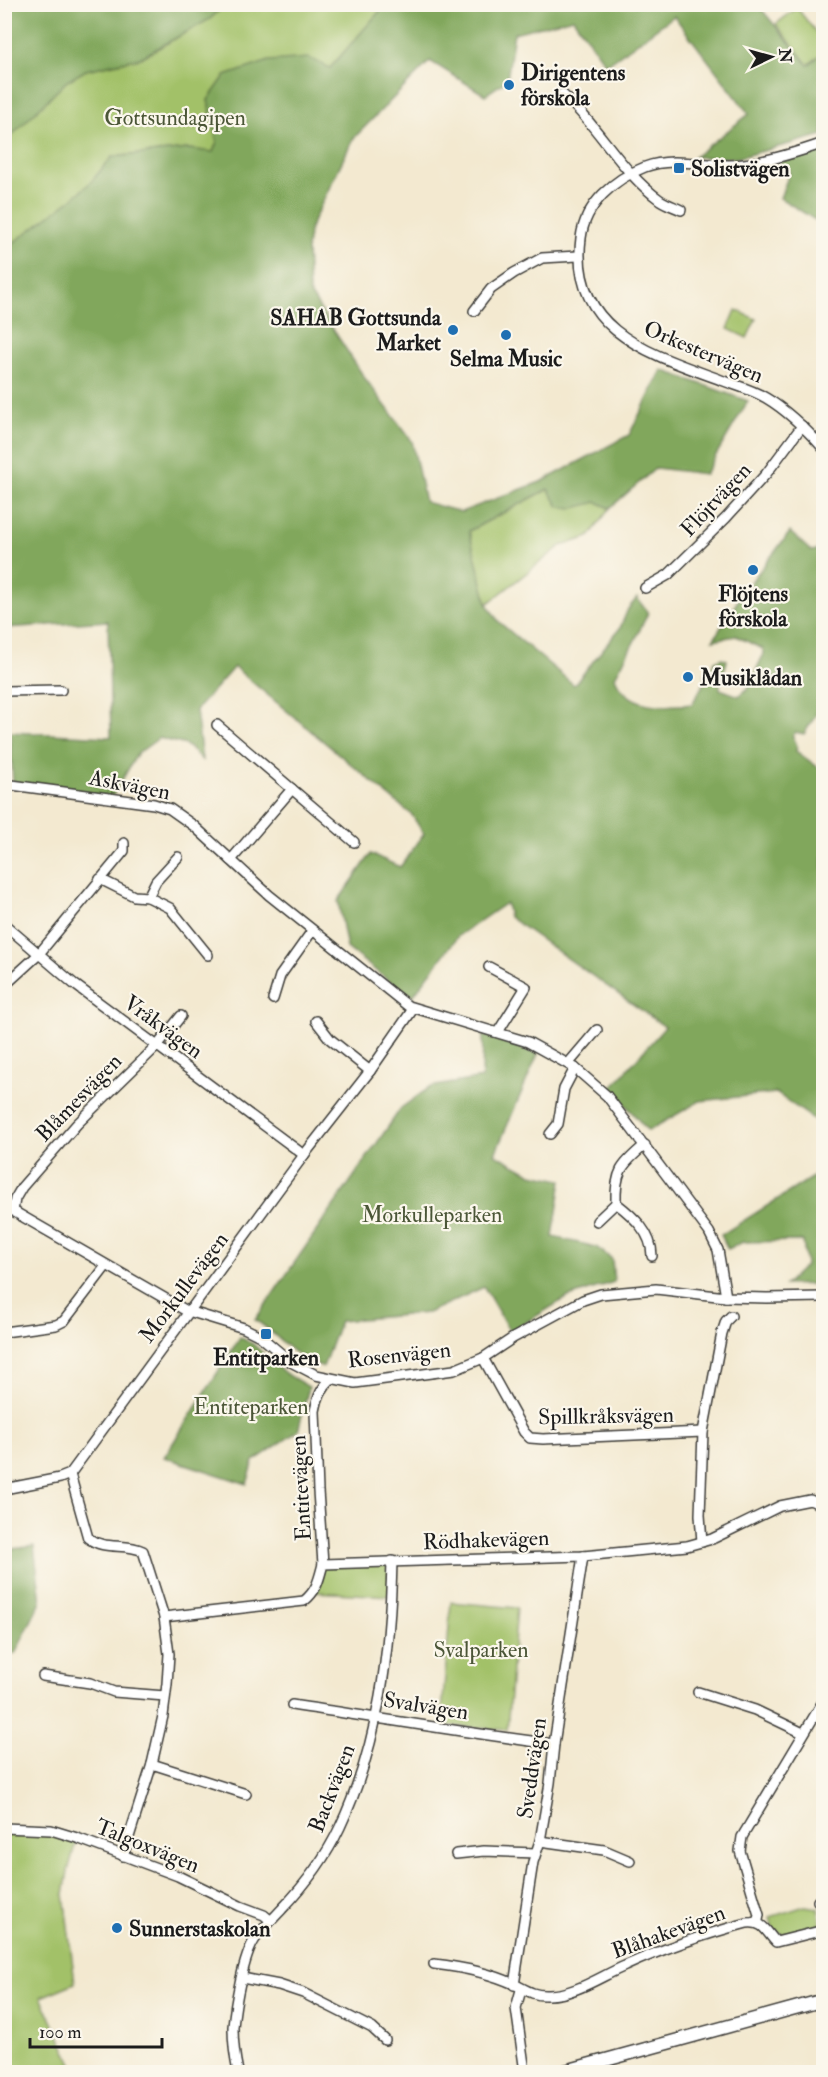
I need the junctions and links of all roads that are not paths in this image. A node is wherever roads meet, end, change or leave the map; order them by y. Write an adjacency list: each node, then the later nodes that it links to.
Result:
1 (562, 94): 3 (street)
2 (824, 143): 3 (street, Orkestervägen)
3 (630, 174): 4 (street); 5 (street, Orkestervägen)
4 (681, 210)
5 (578, 256): 6 (street); 7 (street, Orkestervägen)
6 (474, 311)
7 (802, 426): 8 (street, Orkestervägen); 9 (street, Flöjtvägen)
8 (824, 449)
9 (645, 588)
10 (61, 690): 11 (street)
11 (4, 691)
12 (217, 725): 14 (street)
13 (4, 784): 18 (street, Askvägen)
14 (292, 789): 15 (street); 18 (street)
15 (354, 842)
16 (124, 843): 19 (street)
17 (178, 857): 20 (street)
18 (231, 860): 22 (street, Askvägen)
19 (100, 879): 20 (street); 23 (street)
20 (148, 897): 24 (street)
21 (4, 924): 23 (street, Vråkvägen)
22 (312, 931): 27 (street); 28 (street, Askvägen)
23 (38, 955): 26 (street); 33 (street, Vråkvägen)
24 (208, 955)
25 (489, 967): 32 (street)
26 (4, 986)
27 (273, 999)
28 (413, 1009): 32 (street); 35 (street, Morkullevägen)
29 (181, 1016): 33 (street, Blåmesvägen)
30 (316, 1021): 35 (street)
31 (597, 1030): 34 (street)
32 (498, 1032): 34 (street)
33 (157, 1046): 38 (street, Vråkvägen); 40 (street, Blåmesvägen)
34 (571, 1066): 36 (street); 37 (street)
35 (370, 1071): 38 (street, Morkullevägen)
36 (550, 1134)
37 (645, 1145): 39 (street); 44 (street)
38 (304, 1155): 46 (street, Morkullevägen)
39 (616, 1203): 41 (street); 42 (street)
40 (9, 1211): 43 (street, Rosenvägen)
41 (597, 1221)
42 (652, 1256)
43 (105, 1266): 46 (street, Rosenvägen); 48 (street)
44 (726, 1297): 45 (street, Rosenvägen); 49 (street, Rosenvägen)
45 (824, 1297)
46 (191, 1312): 50 (street, Rosenvägen); 52 (street, Morkullevägen)
47 (731, 1316): 51 (street)
48 (4, 1332)
49 (483, 1358): 50 (street, Rosenvägen); 51 (street, Spillkråksvägen)
50 (331, 1379): 58 (street, Entitevägen)
51 (703, 1432): 55 (street)
52 (70, 1474): 53 (street); 59 (street)
53 (4, 1489)
54 (824, 1506): 55 (street, Rödhakevägen)
55 (702, 1542): 56 (street, Rödhakevägen)
56 (583, 1556): 57 (street, Rödhakevägen); 67 (street, Sveddvägen)
57 (392, 1562): 58 (street, Rödhakevägen); 65 (street, Backvägen)
58 (323, 1564): 59 (street)
59 (164, 1617): 62 (street)
60 (43, 1676): 62 (street)
61 (698, 1692): 66 (street)
62 (165, 1696): 68 (street)
63 (824, 1700): 66 (street)
64 (292, 1705): 65 (street, Svalvägen)
65 (377, 1717): 67 (street, Svalvägen); 76 (street, Backvägen)
66 (803, 1733): 77 (street)
67 (554, 1744): 71 (street, Sveddvägen)
68 (152, 1764): 69 (street); 74 (street)
69 (246, 1794)
70 (4, 1828): 74 (street, Talgoxvägen)
71 (540, 1841): 72 (street, Sveddvägen); 75 (street)
72 (535, 1853): 73 (street); 81 (street, Sveddvägen)
73 (456, 1854)
74 (123, 1856): 76 (street, Talgoxvägen)
75 (630, 1861)
76 (270, 1920): 80 (street, Backvägen)
77 (755, 1922): 78 (street, Blåhakevägen); 81 (street, Blåhakevägen)
78 (824, 1930)
79 (434, 1964): 81 (street, Blåhakevägen)
80 (243, 1978): 83 (street); 84 (street, Backvägen)
81 (518, 1987): 85 (street)
82 (824, 2000): 86 (main road)
83 (386, 2040)
84 (238, 2073)
85 (525, 2073)
86 (562, 2073)

